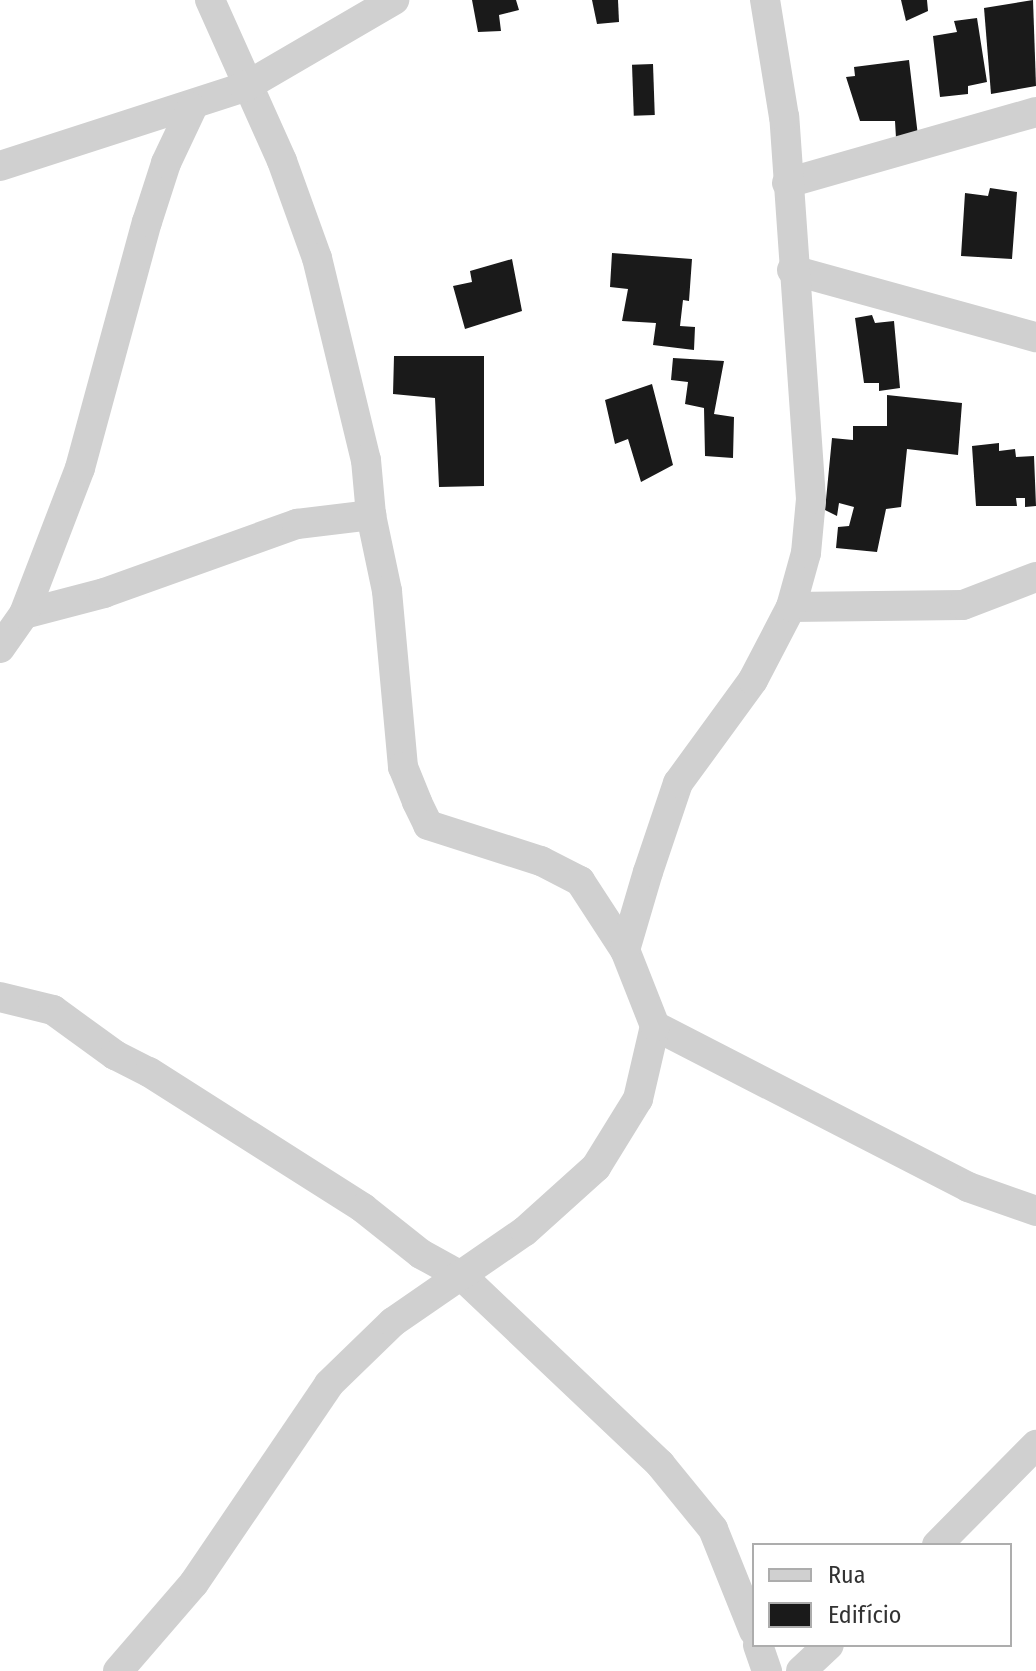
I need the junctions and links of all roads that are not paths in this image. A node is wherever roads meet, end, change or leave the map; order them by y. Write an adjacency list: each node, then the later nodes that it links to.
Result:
1 (210, 0): 4 (street)
2 (394, 0): 4 (street)
3 (765, 0): 8 (street)
4 (245, 87): 5 (street); 11 (street)
5 (192, 108): 7 (street); 14 (street)
6 (1036, 112): 8 (street)
7 (0, 166)
8 (787, 183): 9 (street)
9 (792, 270): 10 (street); 13 (street)
10 (1036, 337)
11 (371, 515): 14 (street); 16 (street)
12 (1036, 577): 13 (street)
13 (791, 607): 16 (street)
14 (24, 614): 15 (street)
15 (0, 648)
16 (625, 950): 18 (street)
17 (0, 997): 20 (street)
18 (655, 1026): 19 (street); 20 (street)
19 (1036, 1211)
20 (463, 1277): 23 (street); 26 (street)
21 (1036, 1445): 22 (street)
22 (939, 1543)
23 (752, 1626)
24 (759, 1647): 27 (street)
25 (827, 1647): 28 (street)
26 (118, 1671)
27 (767, 1671)
28 (801, 1671)

